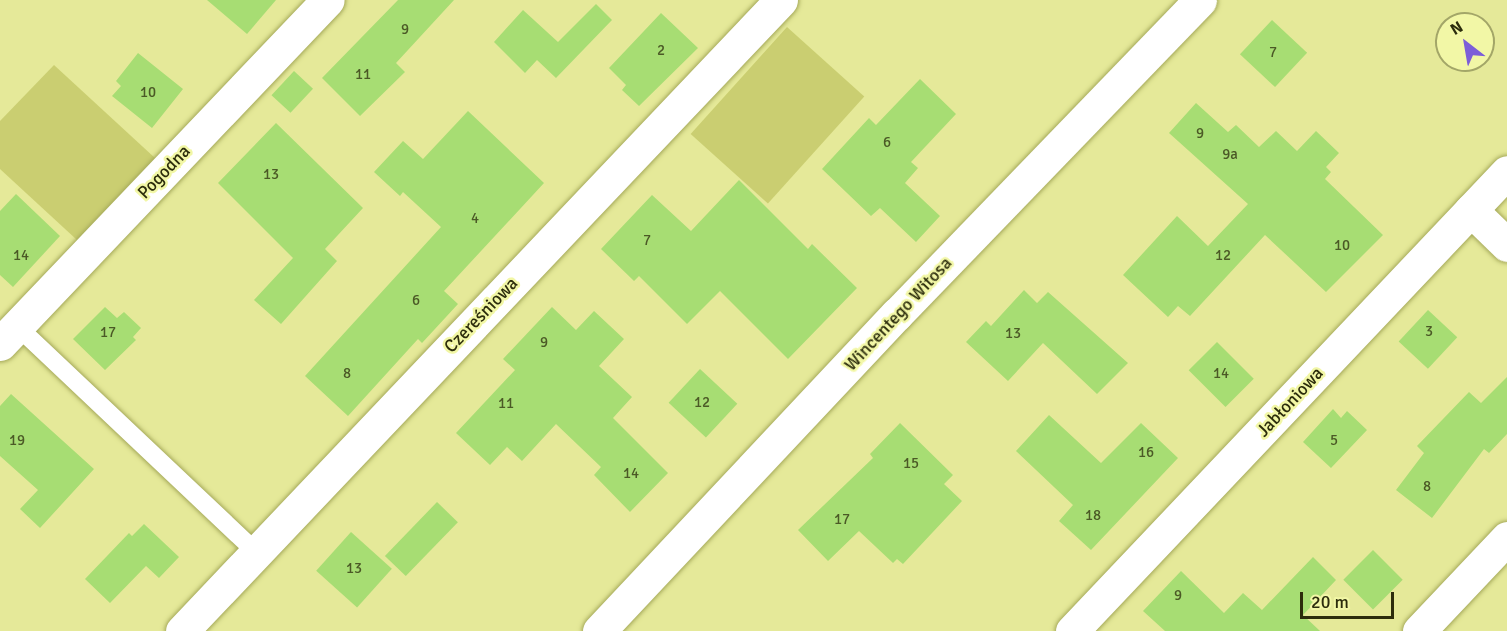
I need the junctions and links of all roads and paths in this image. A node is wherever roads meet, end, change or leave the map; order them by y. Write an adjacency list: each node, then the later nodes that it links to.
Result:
1 (328, 0): 7 (street, Pogodna)
2 (781, 0): 9 (street, Czereśniowa)
3 (1200, 0): 11 (street, Wincentego Witosa)
4 (1507, 172): 5 (street, Jabłoniowa)
5 (1471, 210): 6 (street); 12 (street, Jabłoniowa)
6 (1507, 245)
7 (9, 335): 9 (lane)
8 (1507, 538): 13 (street)
9 (256, 552): 10 (street, Czereśniowa)
10 (182, 631)
11 (599, 631)
12 (1072, 631)
13 (1419, 631)

